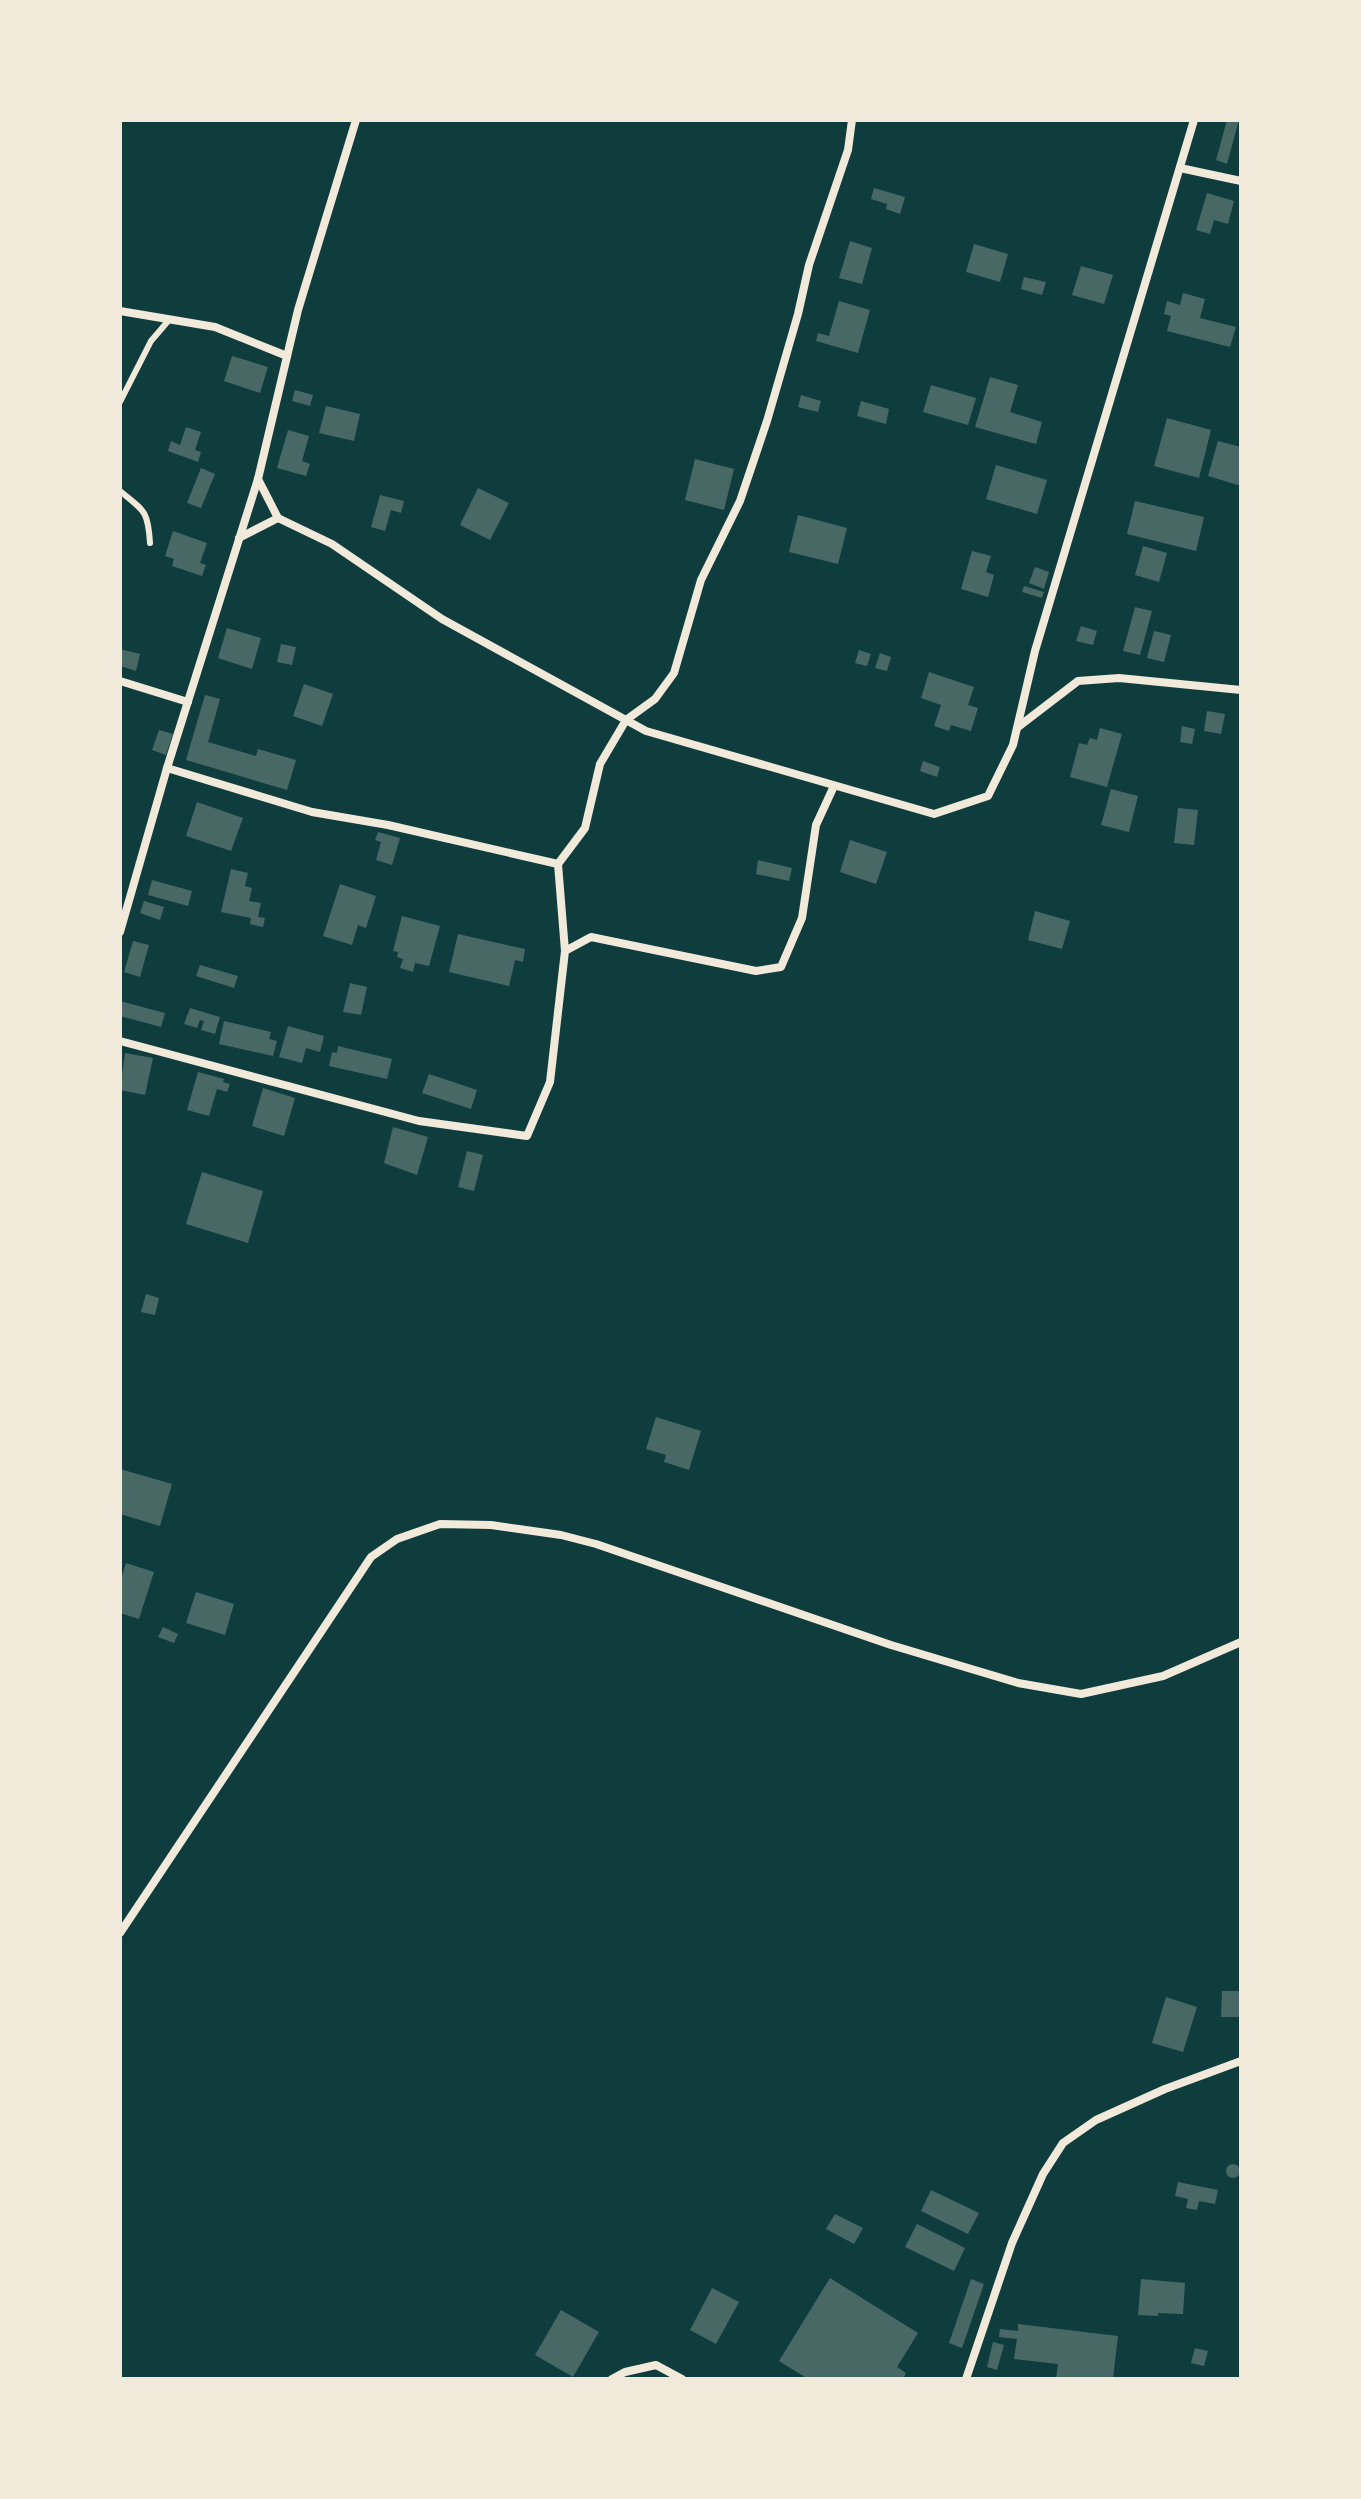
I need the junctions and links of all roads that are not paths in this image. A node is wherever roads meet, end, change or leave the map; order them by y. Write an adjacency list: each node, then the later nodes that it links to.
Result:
1 (356, 120): 8 (street)
2 (852, 120): 18 (street)
3 (1194, 120): 4 (street)
4 (1180, 168): 5 (street); 19 (street)
5 (1241, 181)
6 (120, 311): 7 (street)
7 (169, 320): 8 (street); 9 (lane)
8 (287, 356): 10 (street)
9 (120, 402)
10 (258, 479): 12 (street); 13 (street)
11 (120, 491): 14 (lane)
12 (278, 518): 13 (street); 18 (street)
13 (239, 538): 17 (street)
14 (150, 543)
15 (120, 681): 17 (street)
16 (1241, 690): 19 (street)
17 (188, 702): 20 (street)
18 (626, 720): 21 (street); 22 (street)
19 (1017, 728): 21 (street)
20 (167, 768): 22 (street); 23 (street)
21 (834, 786): 24 (street)
22 (558, 864): 24 (street)
23 (120, 932)
24 (565, 951): 25 (street)
25 (120, 1041)
26 (1241, 1642): 27 (street)
27 (120, 1933)
28 (1241, 2061): 31 (street)
29 (612, 2379): 30 (street)
30 (682, 2379)
31 (966, 2379)

